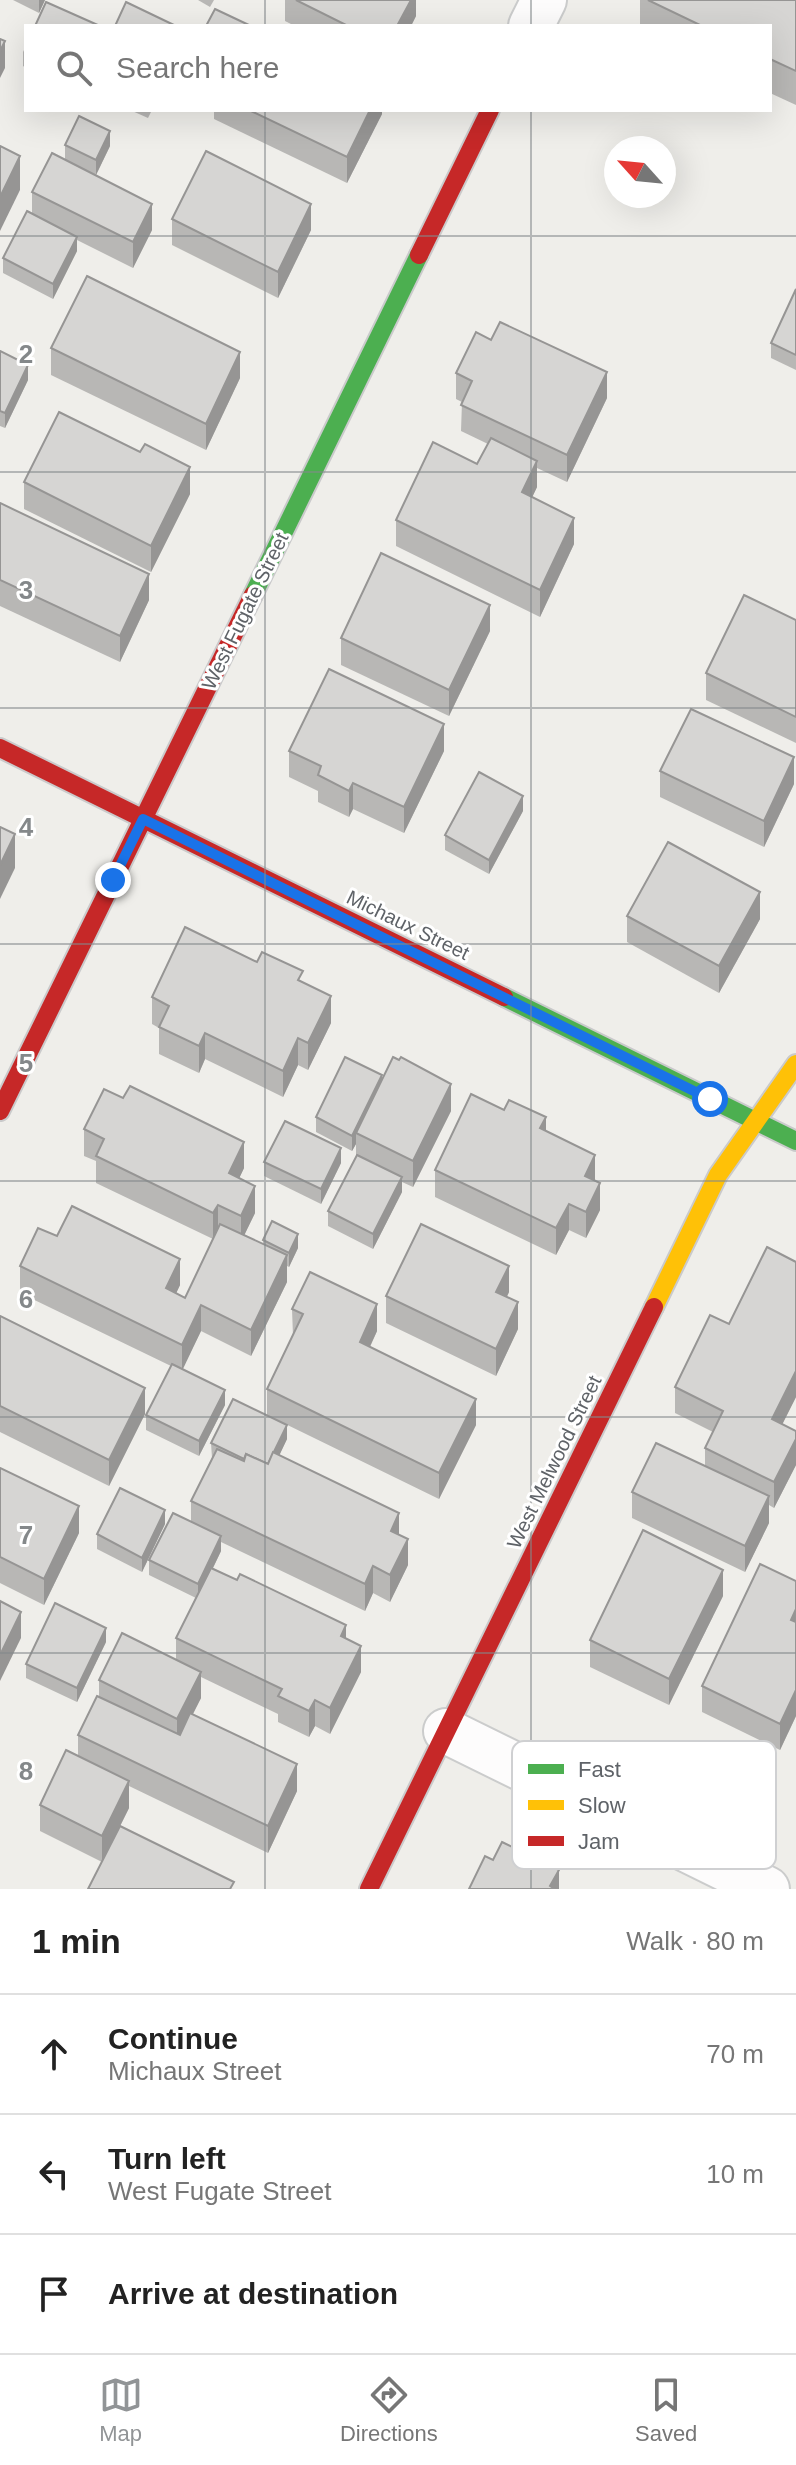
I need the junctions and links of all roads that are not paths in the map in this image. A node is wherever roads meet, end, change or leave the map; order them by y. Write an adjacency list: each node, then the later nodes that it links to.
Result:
1 (544, 0): 2 (street)
2 (532, 24)
3 (489, 112): 5 (street, West Fugate Street)
4 (0, 748): 5 (street, Michaux Street)
5 (143, 819): 7 (street, West Fugate Street); 8 (street, Michaux Street)
6 (796, 1064): 8 (street, West Melwood Street)
7 (0, 1111)
8 (753, 1121): 9 (street, Michaux Street); 10 (street, West Melwood Street)
9 (796, 1141)
10 (446, 1731): 11 (street); 13 (street, West Melwood Street)
11 (512, 1763)
12 (726, 1869): 14 (street)
13 (369, 1889)
14 (767, 1889)

